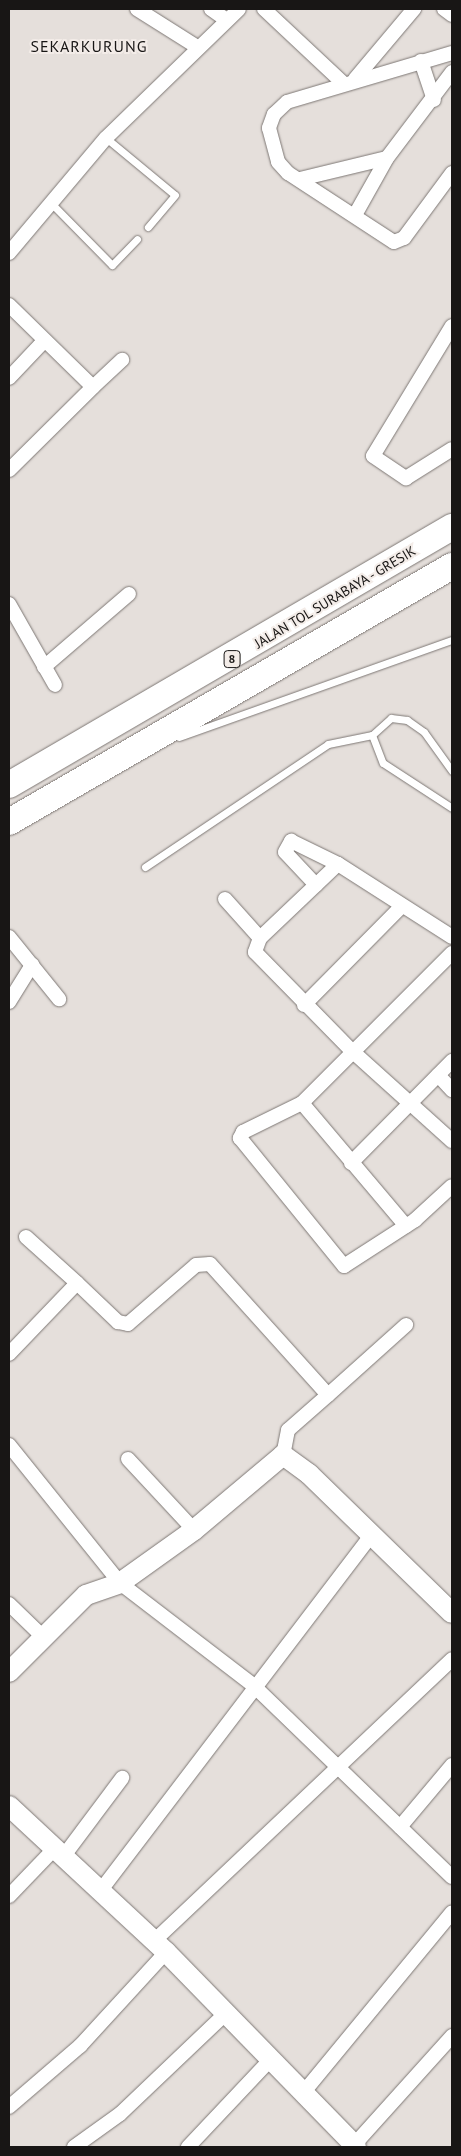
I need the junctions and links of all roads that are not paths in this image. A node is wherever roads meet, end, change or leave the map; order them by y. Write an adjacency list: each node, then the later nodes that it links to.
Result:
1 (137, 9): 9 (street)
2 (211, 9): 8 (street)
3 (239, 9): 8 (street)
4 (264, 9): 13 (street)
5 (414, 9): 13 (street)
6 (444, 9): 7 (street)
7 (452, 15)
8 (227, 20): 9 (street)
9 (197, 47): 15 (street)
10 (452, 53): 11 (street)
11 (421, 61): 13 (street); 14 (street)
12 (452, 72): 14 (street)
13 (349, 81): 18 (street)
14 (434, 100): 16 (street)
15 (106, 138): 19 (street); 21 (lane)
16 (388, 158): 18 (street); 20 (street)
17 (452, 173): 20 (street)
18 (300, 179): 20 (street)
19 (51, 203): 22 (lane); 23 (street)
20 (355, 215)
21 (148, 227)
22 (137, 239)
23 (9, 253)
24 (9, 305): 26 (street)
25 (452, 326): 30 (street)
26 (43, 342): 28 (street); 29 (street)
27 (122, 360): 29 (street)
28 (9, 378)
29 (94, 387): 31 (street)
30 (452, 449)
31 (9, 470)
32 (452, 527): 42 (highway, JALAN TOL SURABAYA - GRESIK / 8)
33 (452, 566): 40 (highway, 8)
34 (129, 594): 37 (street)
35 (9, 604): 37 (street)
36 (452, 640): 40 (lane)
37 (44, 667): 38 (street)
38 (54, 685)
39 (372, 735): 41 (lane); 43 (lane); 46 (lane)
40 (133, 752): 44 (highway, 8)
41 (452, 771)
42 (9, 785)
43 (452, 808)
44 (9, 822)
45 (338, 864): 47 (street); 47 (street); 49 (street)
46 (145, 867)
47 (316, 886): 52 (street)
48 (225, 899): 52 (street)
49 (402, 906): 51 (street); 57 (street)
50 (9, 937): 54 (street)
51 (452, 937)
52 (260, 938): 57 (street)
53 (452, 953): 58 (street)
54 (32, 965): 55 (street); 56 (street)
55 (59, 999)
56 (9, 1002)
57 (304, 1004): 58 (street)
58 (352, 1052): 62 (street); 63 (street)
59 (452, 1061): 60 (street)
60 (438, 1075): 61 (street); 63 (street)
61 (452, 1090)
62 (302, 1103): 65 (street); 67 (street)
63 (409, 1103): 64 (street); 65 (street)
64 (452, 1141)
65 (351, 1164): 67 (street)
66 (452, 1186): 67 (street)
67 (406, 1226)
68 (26, 1237): 69 (street)
69 (77, 1283): 71 (street); 72 (street)
70 (406, 1325): 72 (street)
71 (9, 1354)
72 (328, 1395): 74 (street)
73 (9, 1445): 78 (street)
74 (283, 1455): 76 (street); 77 (street)
75 (128, 1459): 76 (street)
76 (194, 1530): 78 (street)
77 (371, 1536): 80 (street); 84 (street)
78 (120, 1583): 81 (street); 84 (street)
79 (9, 1604): 81 (street)
80 (452, 1613)
81 (41, 1635): 83 (street)
82 (452, 1659): 86 (street)
83 (9, 1672)
84 (254, 1686): 86 (street); 92 (street)
85 (452, 1765): 89 (street)
86 (337, 1768): 89 (street); 95 (street)
87 (122, 1778): 90 (street)
88 (9, 1806): 90 (street)
89 (400, 1827): 91 (street)
90 (59, 1853): 92 (street); 93 (street)
91 (452, 1877)
92 (101, 1890): 95 (street)
93 (9, 1896)
94 (452, 1912): 99 (street)
95 (160, 1946): 96 (street); 100 (street)
96 (226, 2013): 98 (street); 102 (street)
97 (452, 2036): 101 (street)
98 (265, 2066): 99 (street); 103 (street)
99 (303, 2093): 101 (street)
100 (9, 2107)
101 (355, 2146)
102 (74, 2147)
103 (188, 2147)

